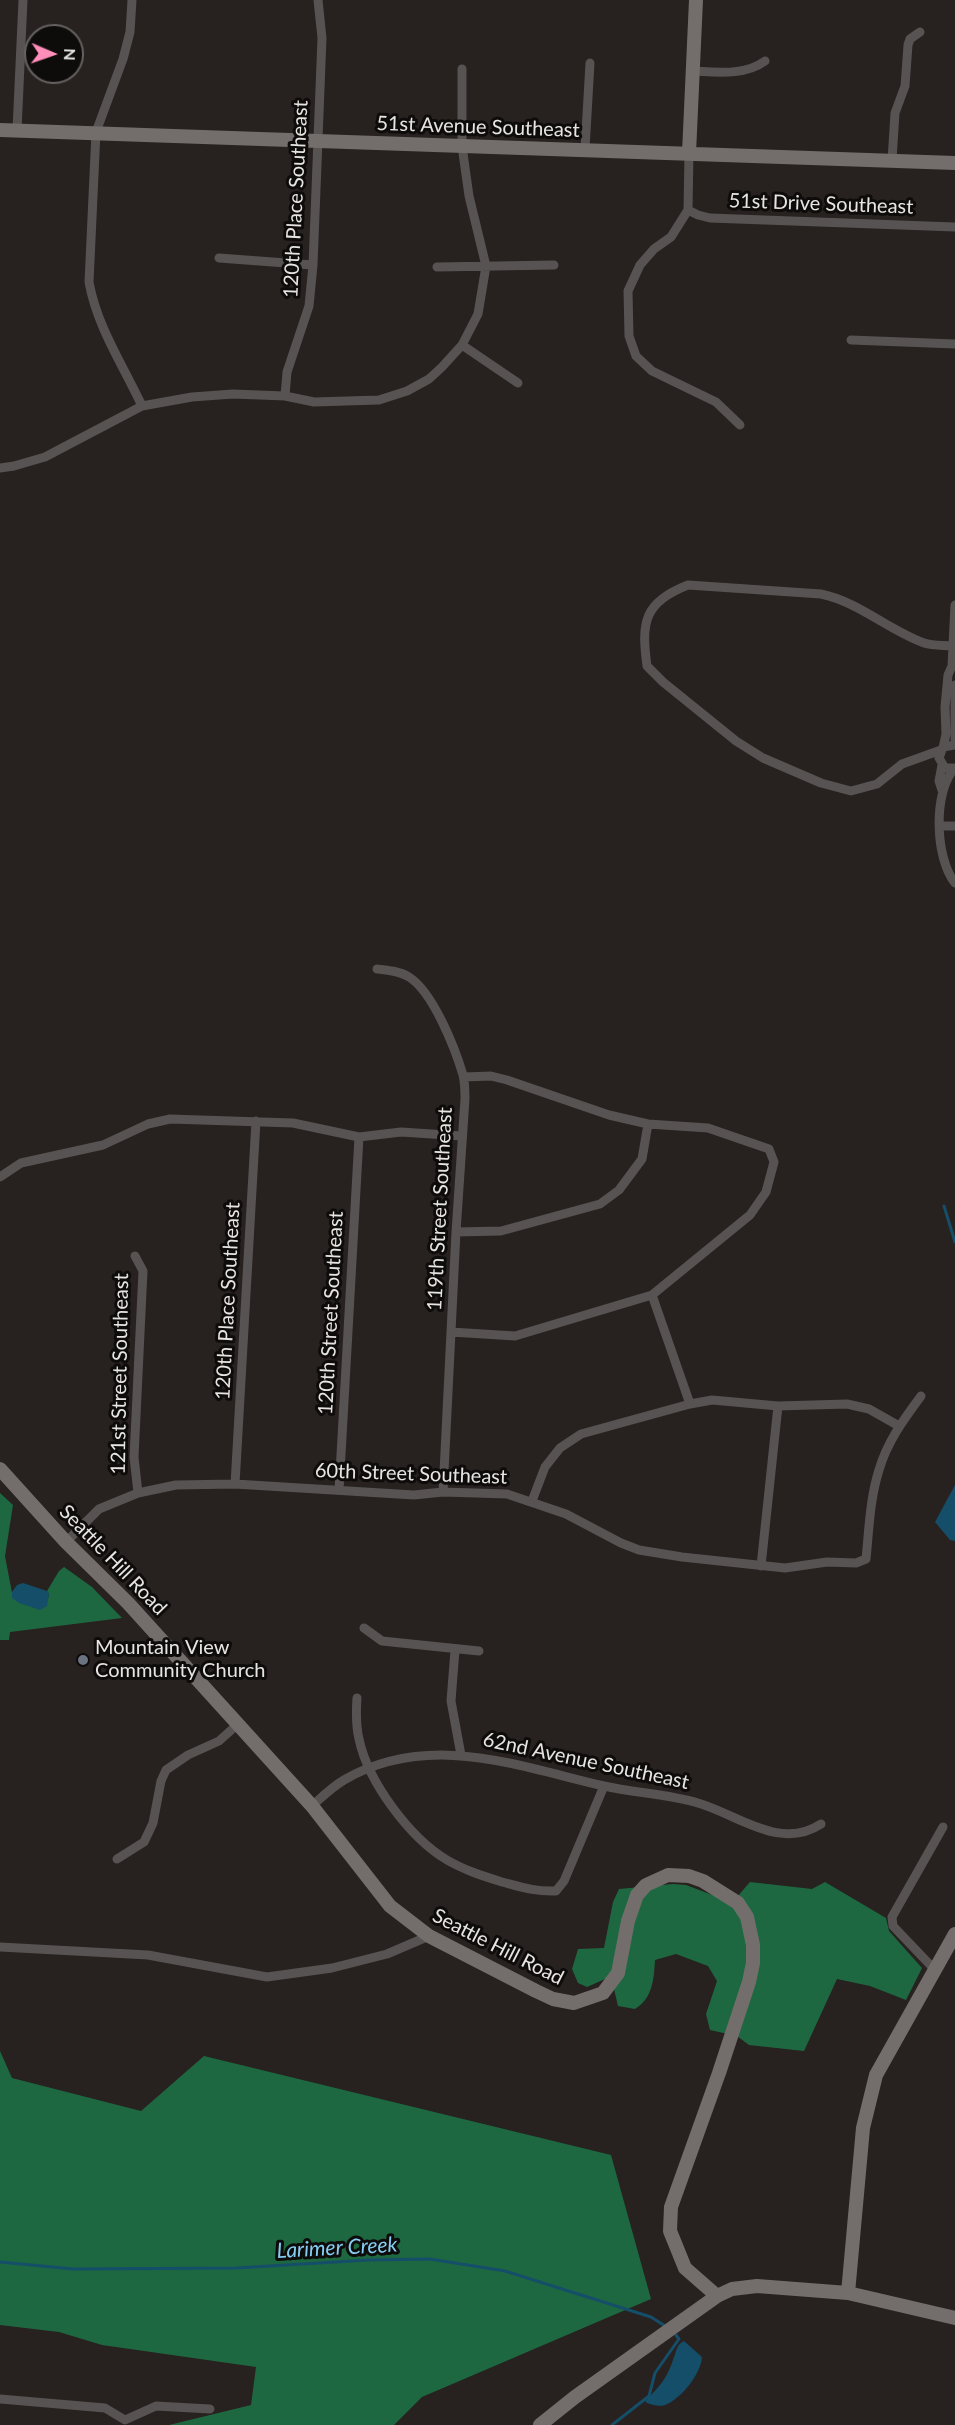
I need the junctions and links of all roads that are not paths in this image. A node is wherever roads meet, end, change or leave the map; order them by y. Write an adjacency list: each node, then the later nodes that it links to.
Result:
1 (23, 0): 11 (street)
2 (132, 0): 12 (street)
3 (318, 0): 13 (street, 120th Place Southeast)
4 (696, 0): 9 (main road)
5 (920, 32): 17 (street)
6 (765, 61): 9 (street)
7 (590, 63): 15 (street)
8 (462, 69): 14 (street)
9 (693, 71): 16 (main road)
10 (0, 130): 11 (main road, 51st Avenue Southeast)
11 (17, 130): 12 (main road, 51st Avenue Southeast)
12 (96, 132): 13 (main road, 51st Avenue Southeast); 31 (street)
13 (319, 142): 14 (main road, 51st Avenue Southeast); 22 (street, 120th Place Southeast)
14 (462, 146): 15 (main road, 51st Avenue Southeast); 24 (street)
15 (585, 149): 16 (main road, 51st Avenue Southeast)
16 (689, 153): 17 (main road, 51st Avenue Southeast); 19 (street)
17 (892, 160): 18 (main road, 51st Avenue Southeast)
18 (955, 163)
19 (688, 210): 20 (street, 51st Drive Southeast); 32 (street)
20 (955, 226)
21 (219, 258): 22 (street)
22 (313, 265): 30 (street, 120th Place Southeast)
23 (554, 265): 24 (street)
24 (486, 266): 25 (street); 28 (street)
25 (437, 267)
26 (852, 340): 27 (street)
27 (955, 344)
28 (462, 345): 29 (street); 30 (street)
29 (518, 383)
30 (285, 396): 31 (street)
31 (142, 406): 33 (street)
32 (740, 425)
33 (0, 468)
34 (955, 605): 35 (street)
35 (953, 646): 36 (street); 41 (street)
36 (953, 670): 40 (street)
37 (955, 685): 38 (street)
38 (955, 739)
39 (955, 746): 40 (street)
40 (942, 749): 41 (street); 42 (street)
41 (920, 759): 42 (street)
42 (942, 765): 43 (street); 44 (street)
43 (955, 768): 44 (street)
44 (942, 790): 45 (street)
45 (941, 826): 46 (street); 47 (street)
46 (955, 826)
47 (955, 883)
48 (377, 969): 49 (street, 119th Street Southeast)
49 (464, 1077): 51 (street); 52 (street, 119th Street Southeast)
50 (256, 1120): 53 (street); 54 (street); 64 (street, 120th Place Southeast)
51 (648, 1124): 55 (street); 57 (street)
52 (462, 1136): 53 (street); 55 (street, 119th Street Southeast)
53 (359, 1137): 65 (street, 120th Street Southeast)
54 (0, 1177)
55 (456, 1232): 58 (street, 119th Street Southeast)
56 (135, 1256): 67 (street, 121st Street Southeast)
57 (652, 1295): 58 (street); 60 (street)
58 (451, 1332): 66 (street, 119th Street Southeast)
59 (921, 1396): 62 (street)
60 (690, 1404): 61 (street); 68 (street)
61 (778, 1406): 62 (street); 70 (street)
62 (899, 1426): 70 (street, 60th Street Southeast)
63 (0, 1469): 69 (main road, Seattle Hill Road)
64 (235, 1484): 65 (street, 60th Street Southeast); 67 (street, 60th Street Southeast)
65 (339, 1490): 66 (street, 60th Street Southeast)
66 (443, 1492): 68 (street, 60th Street Southeast)
67 (138, 1493): 69 (street, 60th Street Southeast)
68 (532, 1501): 70 (street, 60th Street Southeast)
69 (66, 1542): 75 (main road, Seattle Hill Road)
70 (761, 1566)
71 (364, 1628): 72 (street)
72 (454, 1650): 73 (street); 76 (street)
73 (479, 1651)
74 (357, 1698): 77 (street)
75 (238, 1724): 79 (main road, Seattle Hill Road); 82 (street)
76 (461, 1755): 77 (street, 62nd Avenue Southeast); 78 (street, 62nd Avenue Southeast)
77 (370, 1767): 78 (street); 79 (street, 62nd Avenue Southeast)
78 (604, 1786): 80 (street, 62nd Avenue Southeast)
79 (312, 1806): 84 (main road, Seattle Hill Road)
80 (821, 1824)
81 (943, 1827): 86 (street)
82 (117, 1859)
83 (955, 1934): 86 (main road)
84 (429, 1936): 85 (street); 88 (main road, Seattle Hill Road)
85 (0, 1947)
86 (935, 1970): 87 (main road)
87 (848, 2293): 88 (main road); 89 (main road)
88 (717, 2296): 92 (main road)
89 (955, 2318)
90 (0, 2399): 91 (street)
91 (210, 2409)
92 (540, 2425)

